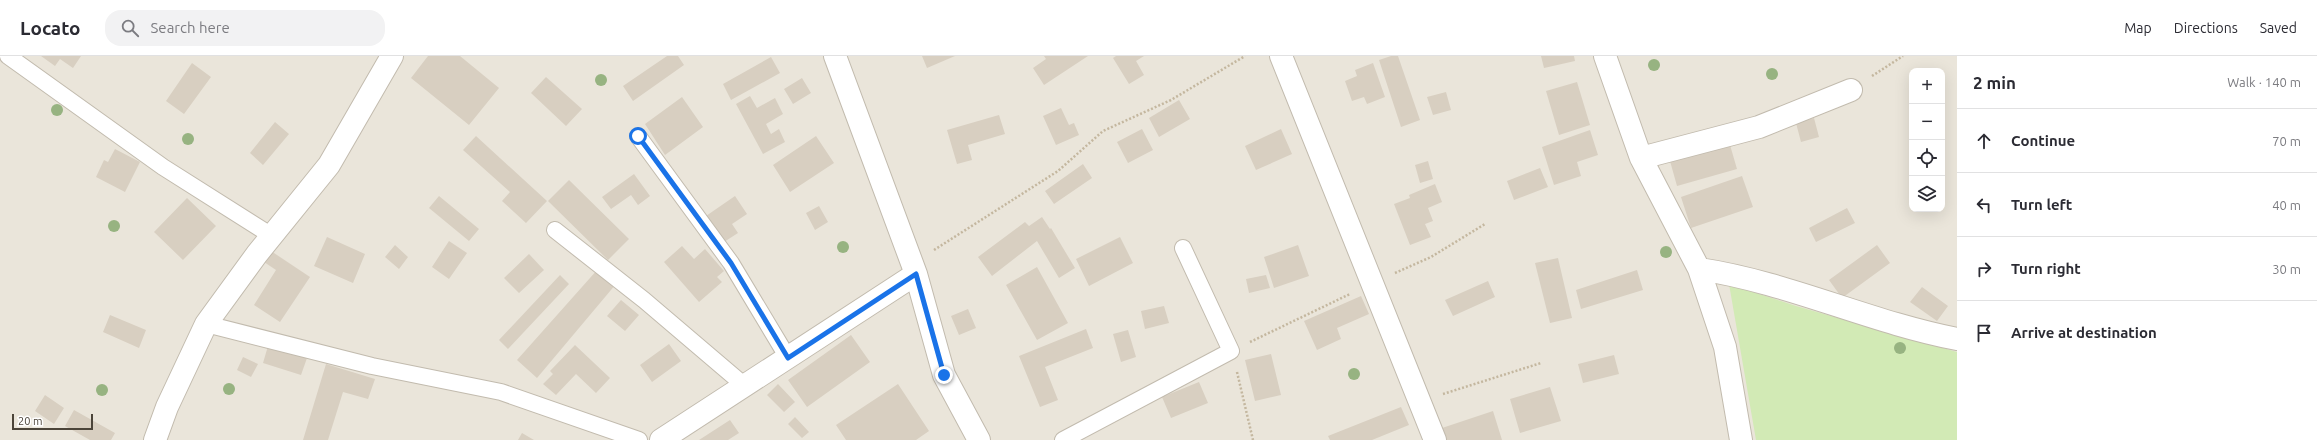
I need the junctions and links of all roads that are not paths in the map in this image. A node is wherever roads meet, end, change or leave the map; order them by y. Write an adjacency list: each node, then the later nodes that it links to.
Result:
1 (8, 56): 10 (lane)
2 (392, 56): 10 (street)
3 (835, 56): 13 (street)
4 (1281, 56): 23 (street)
5 (1605, 56): 8 (street)
6 (1851, 90): 8 (street)
7 (638, 136): 16 (lane)
8 (1641, 158): 12 (street)
9 (555, 230): 17 (lane)
10 (272, 236): 14 (street)
11 (1183, 248): 22 (lane)
12 (1699, 268): 15 (street); 24 (street)
13 (914, 269): 16 (street); 21 (street)
14 (206, 324): 18 (street); 19 (lane)
15 (1957, 339)
16 (788, 358): 17 (street)
17 (745, 386): 20 (street)
18 (155, 440)
19 (639, 440)
20 (661, 440)
21 (980, 440)
22 (1063, 440)
23 (1435, 440)
24 (1741, 440)

